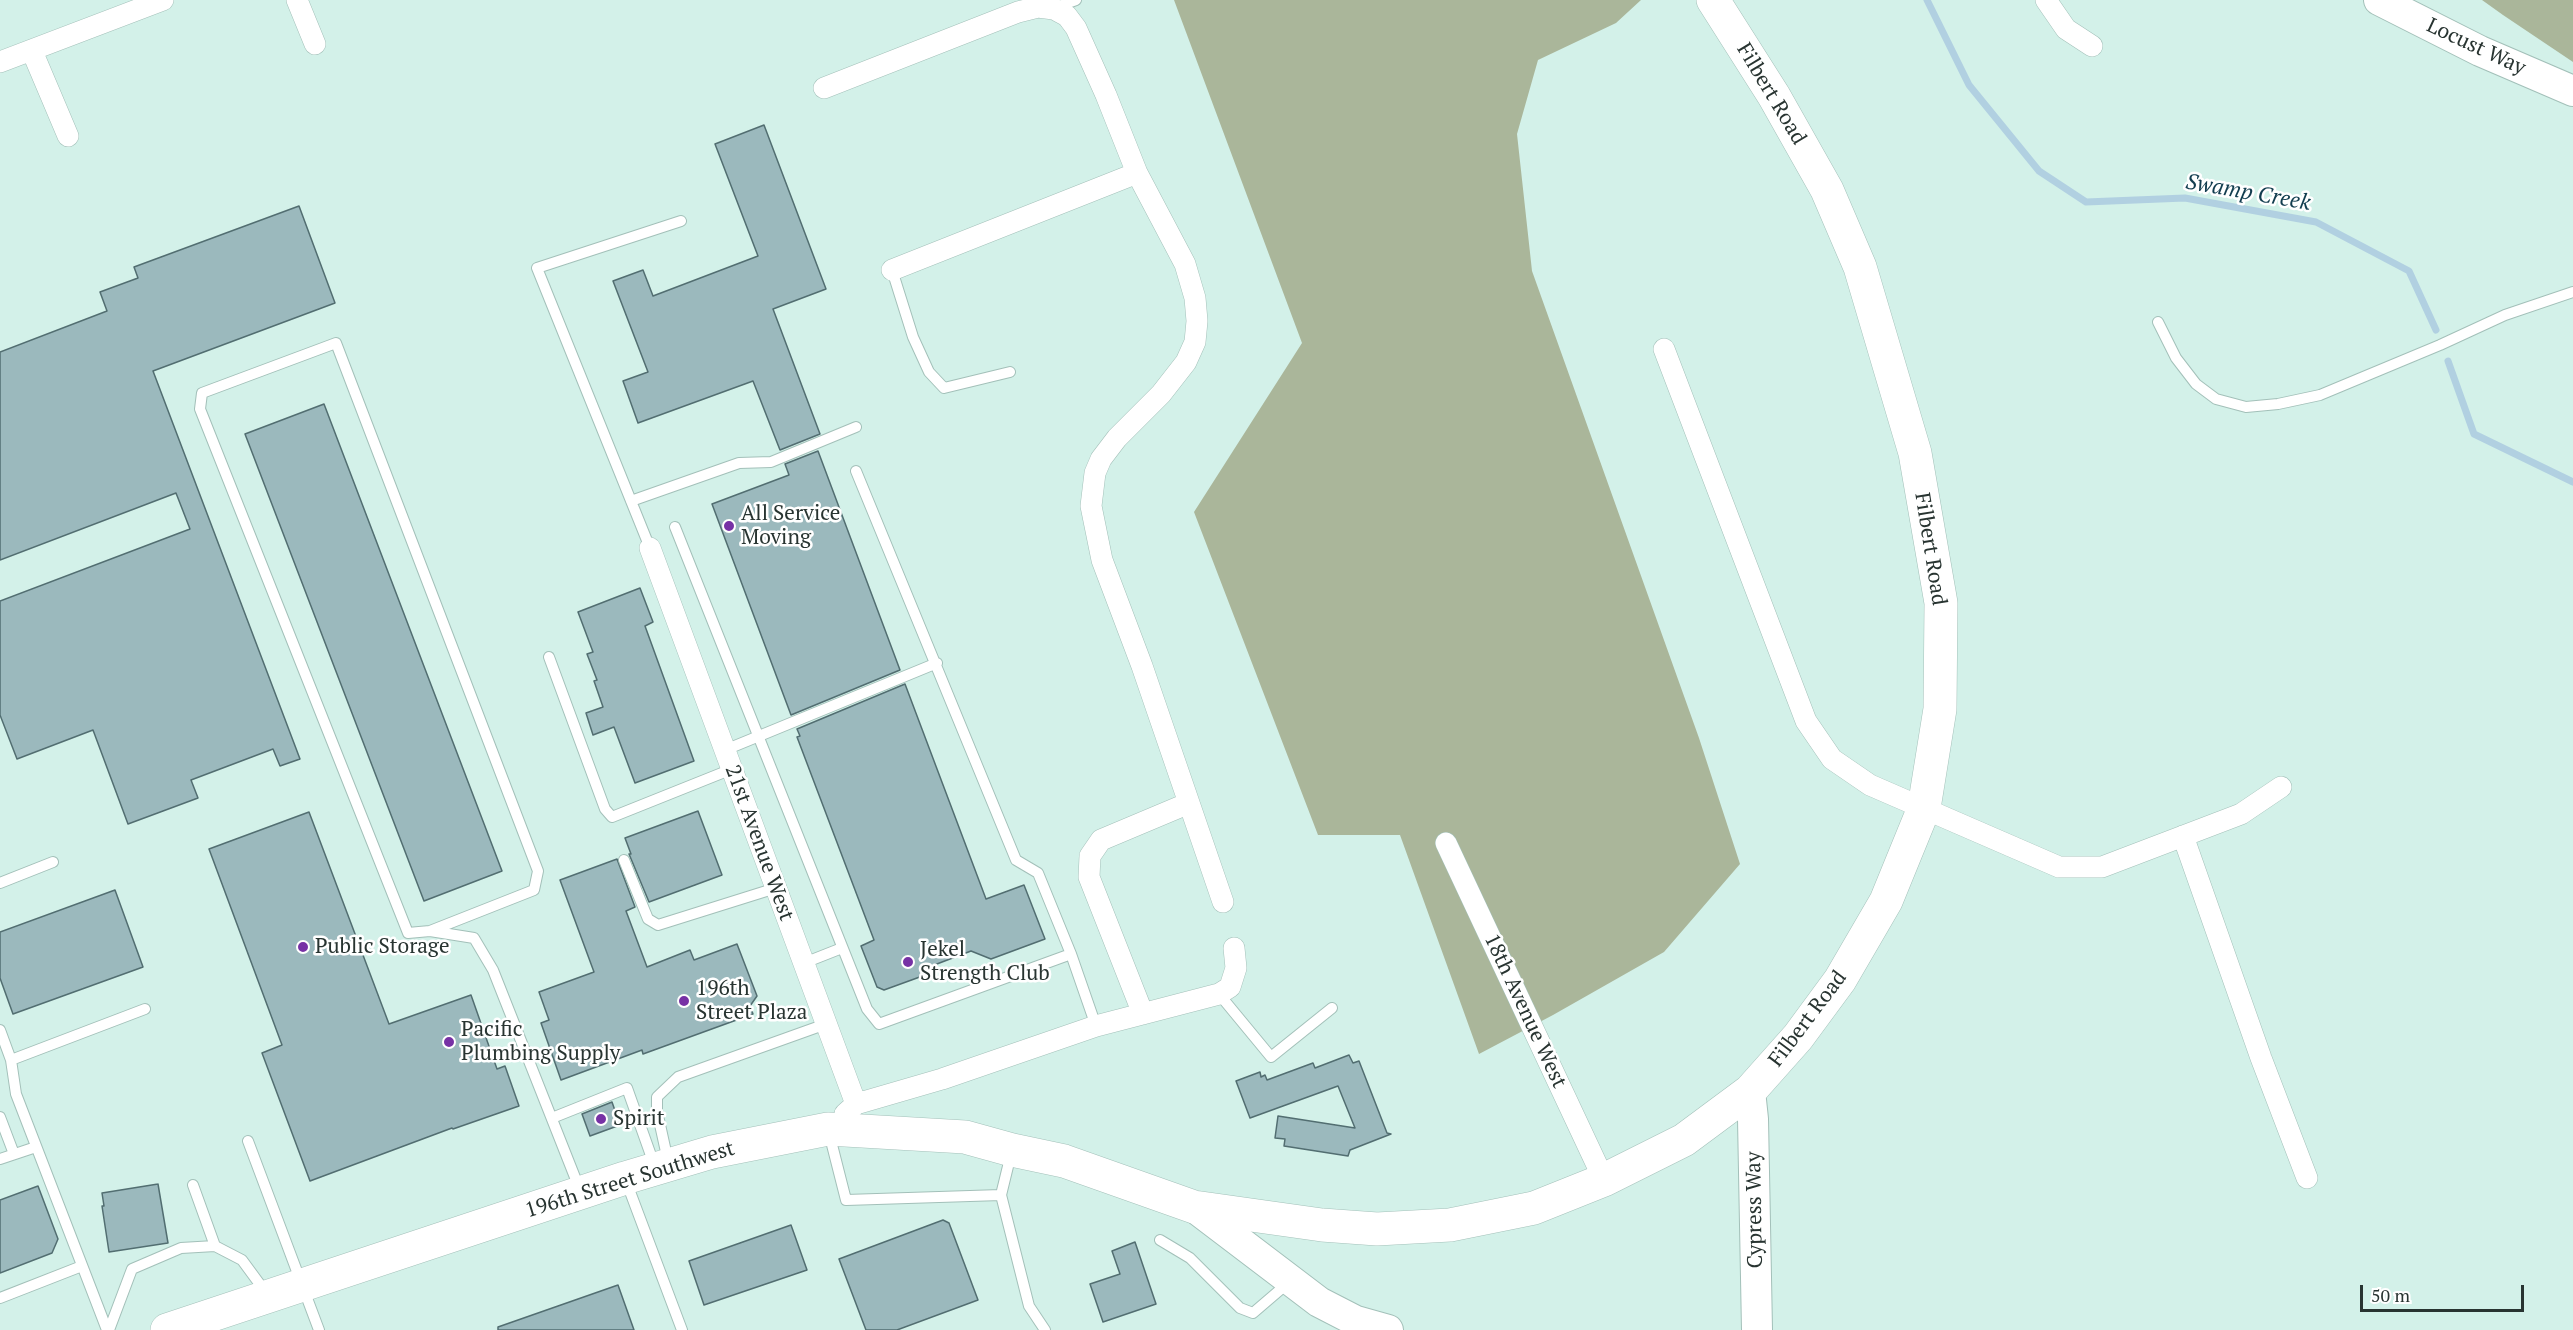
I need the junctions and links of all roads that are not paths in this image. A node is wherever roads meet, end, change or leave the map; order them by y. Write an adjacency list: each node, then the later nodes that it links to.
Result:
1 (163, 0): 10 (street)
2 (297, 0): 8 (street)
3 (1076, 0): 7 (lane)
4 (1713, 0): 33 (main road, Filbert Road)
5 (2046, 0): 9 (street)
6 (2379, 0): 13 (street, Locust Way)
7 (1054, 9): 12 (street); 15 (street)
8 (315, 44)
9 (2091, 46)
10 (32, 51): 11 (street); 14 (street)
11 (0, 62)
12 (824, 88)
13 (2573, 91)
14 (68, 136)
15 (1137, 173): 17 (street); 32 (street)
16 (681, 221): 24 (lane)
17 (892, 270): 21 (lane)
18 (2573, 292): 19 (lane)
19 (2158, 322)
20 (1664, 349): 33 (street)
21 (1010, 372)
22 (856, 427): 24 (lane)
23 (856, 471): 28 (lane)
24 (631, 501): 26 (lane)
25 (675, 527): 29 (lane)
26 (650, 548): 30 (street, 21st Avenue West)
27 (549, 657): 30 (lane)
28 (937, 663): 29 (lane); 44 (lane)
29 (758, 735): 30 (lane); 42 (lane)
30 (728, 759): 39 (street, 21st Avenue West)
31 (2282, 788): 34 (street)
32 (1189, 803): 40 (street); 49 (street)
33 (1924, 808): 34 (street); 54 (main road, Filbert Road)
34 (2183, 836): 66 (street)
35 (1446, 843): 67 (street, 18th Avenue West)
36 (624, 860): 39 (lane)
37 (53, 862): 38 (lane)
38 (0, 883)
39 (776, 888): 45 (street, 21st Avenue West)
40 (1223, 902)
41 (430, 931): 41 (lane); 57 (lane)
42 (842, 948): 44 (lane); 45 (lane)
43 (1234, 948): 46 (street)
44 (1071, 954): 51 (lane)
45 (804, 963): 50 (street, 21st Avenue West)
46 (1219, 994): 47 (lane); 49 (street)
47 (1332, 1008)
48 (145, 1009): 53 (lane)
49 (1143, 1014): 51 (street)
50 (826, 1024): 55 (street, 21st Avenue West); 64 (lane)
51 (1096, 1026): 55 (street)
52 (0, 1030): 53 (lane)
53 (11, 1059): 60 (lane)
54 (1750, 1091): 67 (main road, 196th Street Southwest); 86 (street, Cypress Way)
55 (855, 1104): 58 (street)
56 (0, 1117): 62 (lane)
57 (552, 1118): 64 (lane); 69 (lane)
58 (828, 1129): 61 (main road, 196th Street Southwest); 64 (main road, 196th Street Southwest); 70 (lane)
59 (248, 1141): 76 (lane)
60 (36, 1147): 62 (lane); 74 (lane)
61 (1012, 1150): 70 (lane); 71 (main road, 196th Street Southwest)
62 (14, 1154): 63 (lane)
63 (0, 1159)
64 (662, 1167): 65 (main road, 196th Street Southwest)
65 (625, 1178): 69 (main road, 196th Street Southwest); 83 (lane)
66 (2307, 1178)
67 (1604, 1180): 71 (main road, 196th Street Southwest)
68 (193, 1185): 73 (lane)
69 (582, 1193): 76 (main road, 196th Street Southwest)
70 (1000, 1195): 84 (lane)
71 (1194, 1207): 75 (street)
72 (1160, 1240): 75 (lane)
73 (215, 1246): 77 (lane); 80 (lane)
74 (82, 1266): 78 (lane); 80 (lane)
75 (1290, 1281): 79 (street)
76 (303, 1285): 77 (main road, 196th Street Southwest); 82 (lane)
77 (269, 1297): 81 (main road, 196th Street Southwest)
78 (0, 1298)
79 (1354, 1326): 85 (street)
80 (108, 1330)
81 (167, 1330)
82 (319, 1330)
83 (682, 1330)
84 (1045, 1330)
85 (1388, 1330)
86 (1757, 1330)

